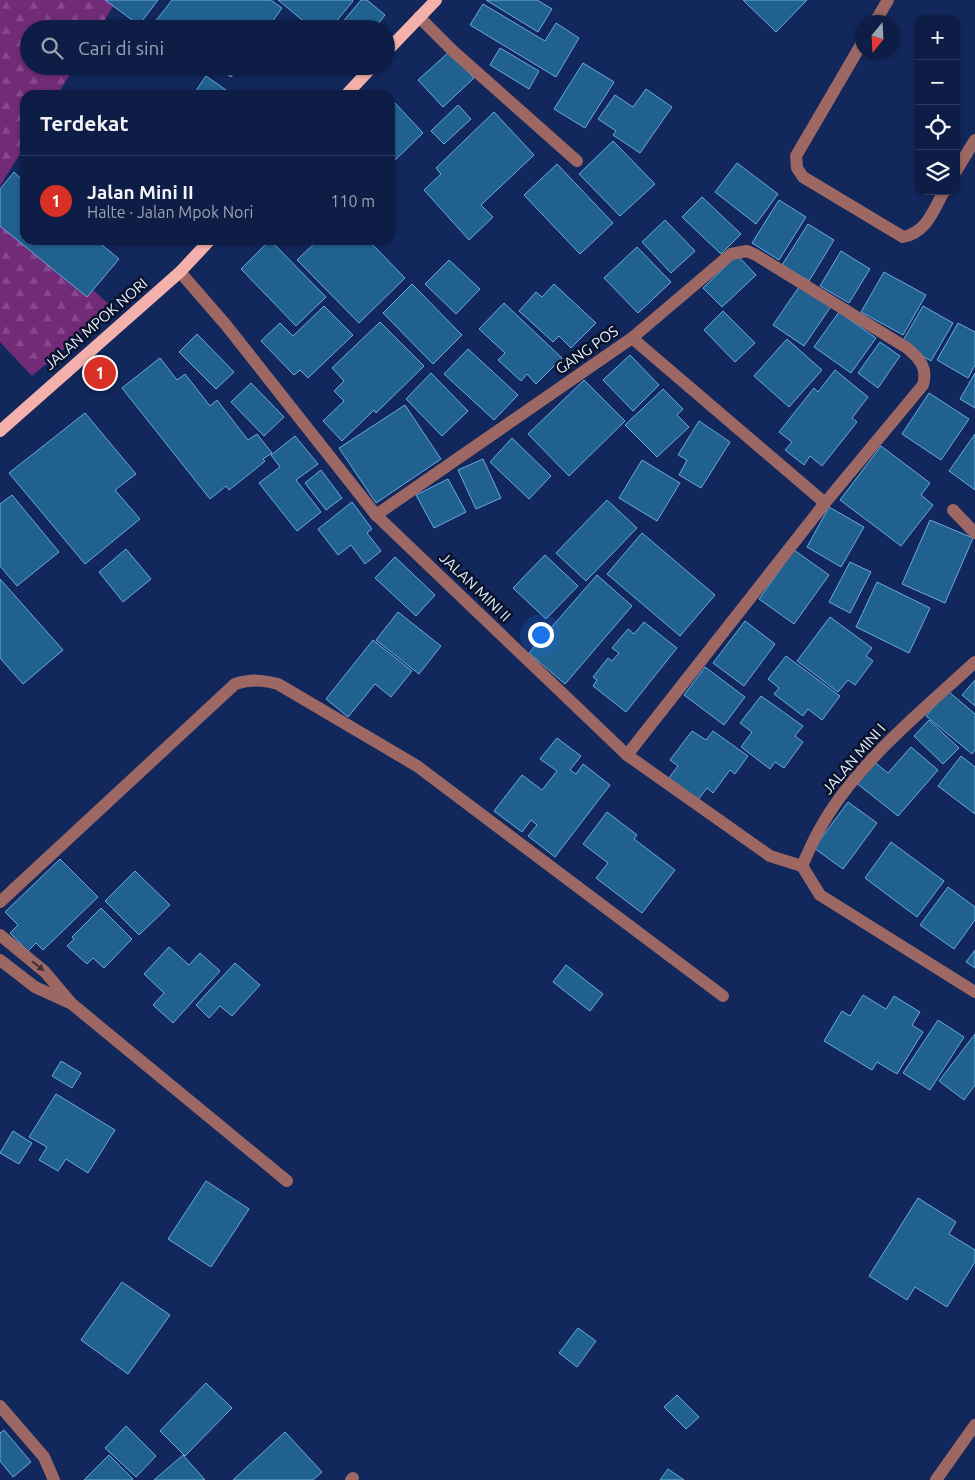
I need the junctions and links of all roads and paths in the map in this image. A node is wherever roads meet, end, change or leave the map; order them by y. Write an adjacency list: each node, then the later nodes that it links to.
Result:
1 (436, 0): 4 (main road)
2 (888, 0): 3 (street)
3 (879, 15)
4 (419, 16): 5 (main road); 10 (street)
5 (395, 42)
6 (855, 55): 12 (street)
7 (365, 75): 8 (main road)
8 (351, 90)
9 (975, 140): 11 (street)
10 (577, 161)
11 (960, 164)
12 (942, 195)
13 (205, 245): 14 (main road, JALAN MPOK NORI)
14 (180, 272): 16 (main road, JALAN MPOK NORI); 19 (street, JALAN MINI II)
15 (632, 338): 17 (street, GANG POS); 17 (street); 19 (street, GANG POS)
16 (0, 430)
17 (825, 503): 22 (street)
18 (953, 510): 20 (street)
19 (376, 515): 22 (street, JALAN MINI II)
20 (975, 533)
21 (975, 662): 23 (street, JALAN MINI I)
22 (627, 755): 23 (street, JALAN MINI II)
23 (802, 866): 27 (street)
24 (0, 902): 28 (street)
25 (0, 935): 29 (street, one-way to 29)
26 (0, 960): 29 (street)
27 (975, 992)
28 (723, 996)
29 (72, 1004): 30 (street)
30 (287, 1181)
31 (0, 1406): 33 (street)
32 (975, 1425): 34 (street)
33 (54, 1480)
34 (936, 1480)

